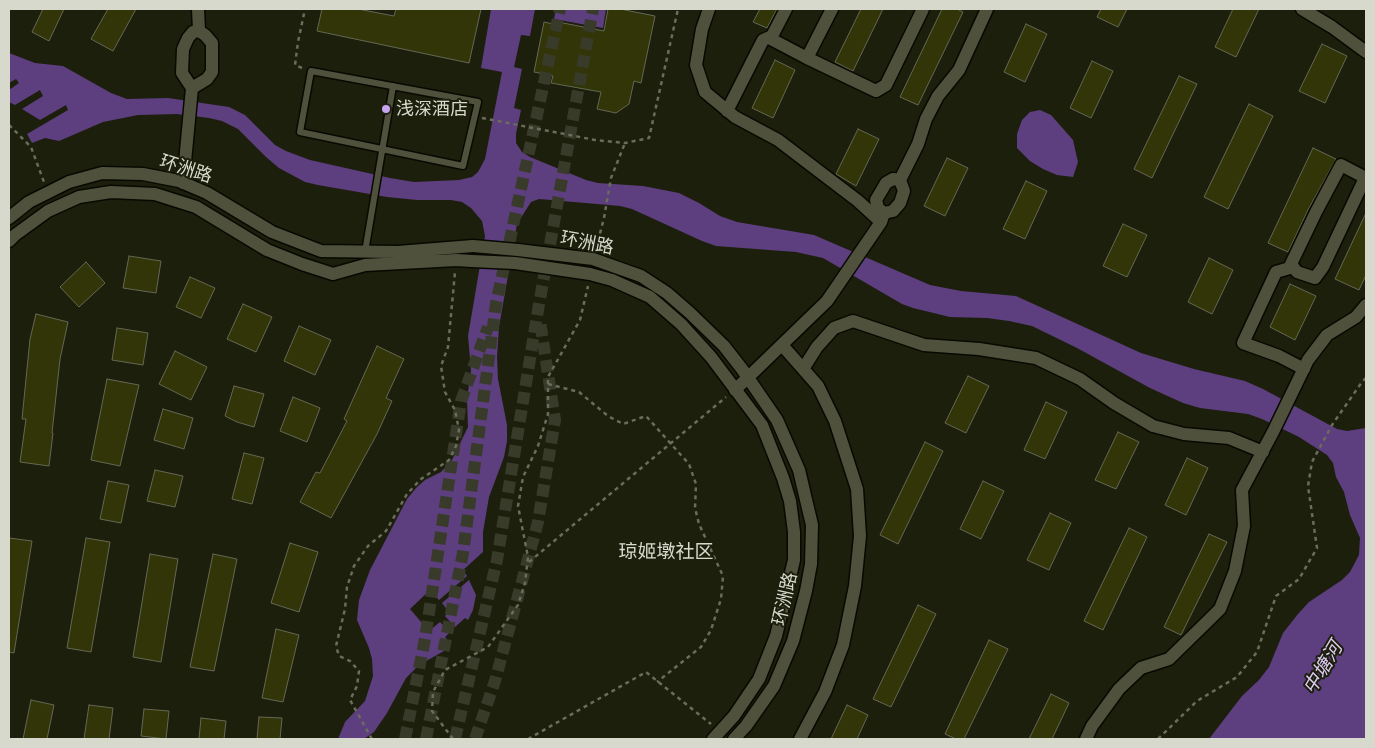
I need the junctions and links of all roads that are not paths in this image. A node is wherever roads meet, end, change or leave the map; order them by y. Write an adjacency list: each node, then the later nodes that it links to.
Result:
1 (198, 9): 8 (street)
2 (709, 9): 14 (street)
3 (786, 9): 9 (street)
4 (832, 9): 11 (street)
5 (923, 9): 11 (street)
6 (987, 9): 17 (street)
7 (1302, 9): 10 (street)
8 (199, 31): 13 (street); 13 (street)
9 (769, 38): 11 (street); 14 (street)
10 (1366, 52)
11 (808, 58)
12 (393, 86): 15 (lane); 15 (lane); 15 (lane)
13 (192, 91): 18 (street)
14 (727, 111): 20 (street)
15 (383, 150): 23 (lane)
16 (1366, 178): 24 (street); 24 (street)
17 (900, 180): 20 (street); 20 (street)
18 (183, 183): 19 (street, 环洲路); 23 (street, 环洲路)
19 (9, 218)
20 (883, 218): 26 (street)
21 (9, 241): 23 (street, 环洲路)
22 (517, 256): 23 (street, 环洲路, bridge); 23 (street, 环洲路, bridge); 29 (street, 环洲路); 30 (street, 环洲路)
23 (365, 259)
24 (1293, 267): 27 (street)
25 (1366, 305): 27 (street)
26 (782, 344): 28 (street); 29 (street)
27 (1304, 369): 31 (street)
28 (803, 370): 31 (street); 34 (street)
29 (748, 377): 30 (street); 33 (street, 环洲路)
30 (735, 390): 32 (street, 环洲路)
31 (1262, 452): 35 (street)
32 (716, 735)
33 (734, 739)
34 (800, 739)
35 (1086, 739)

